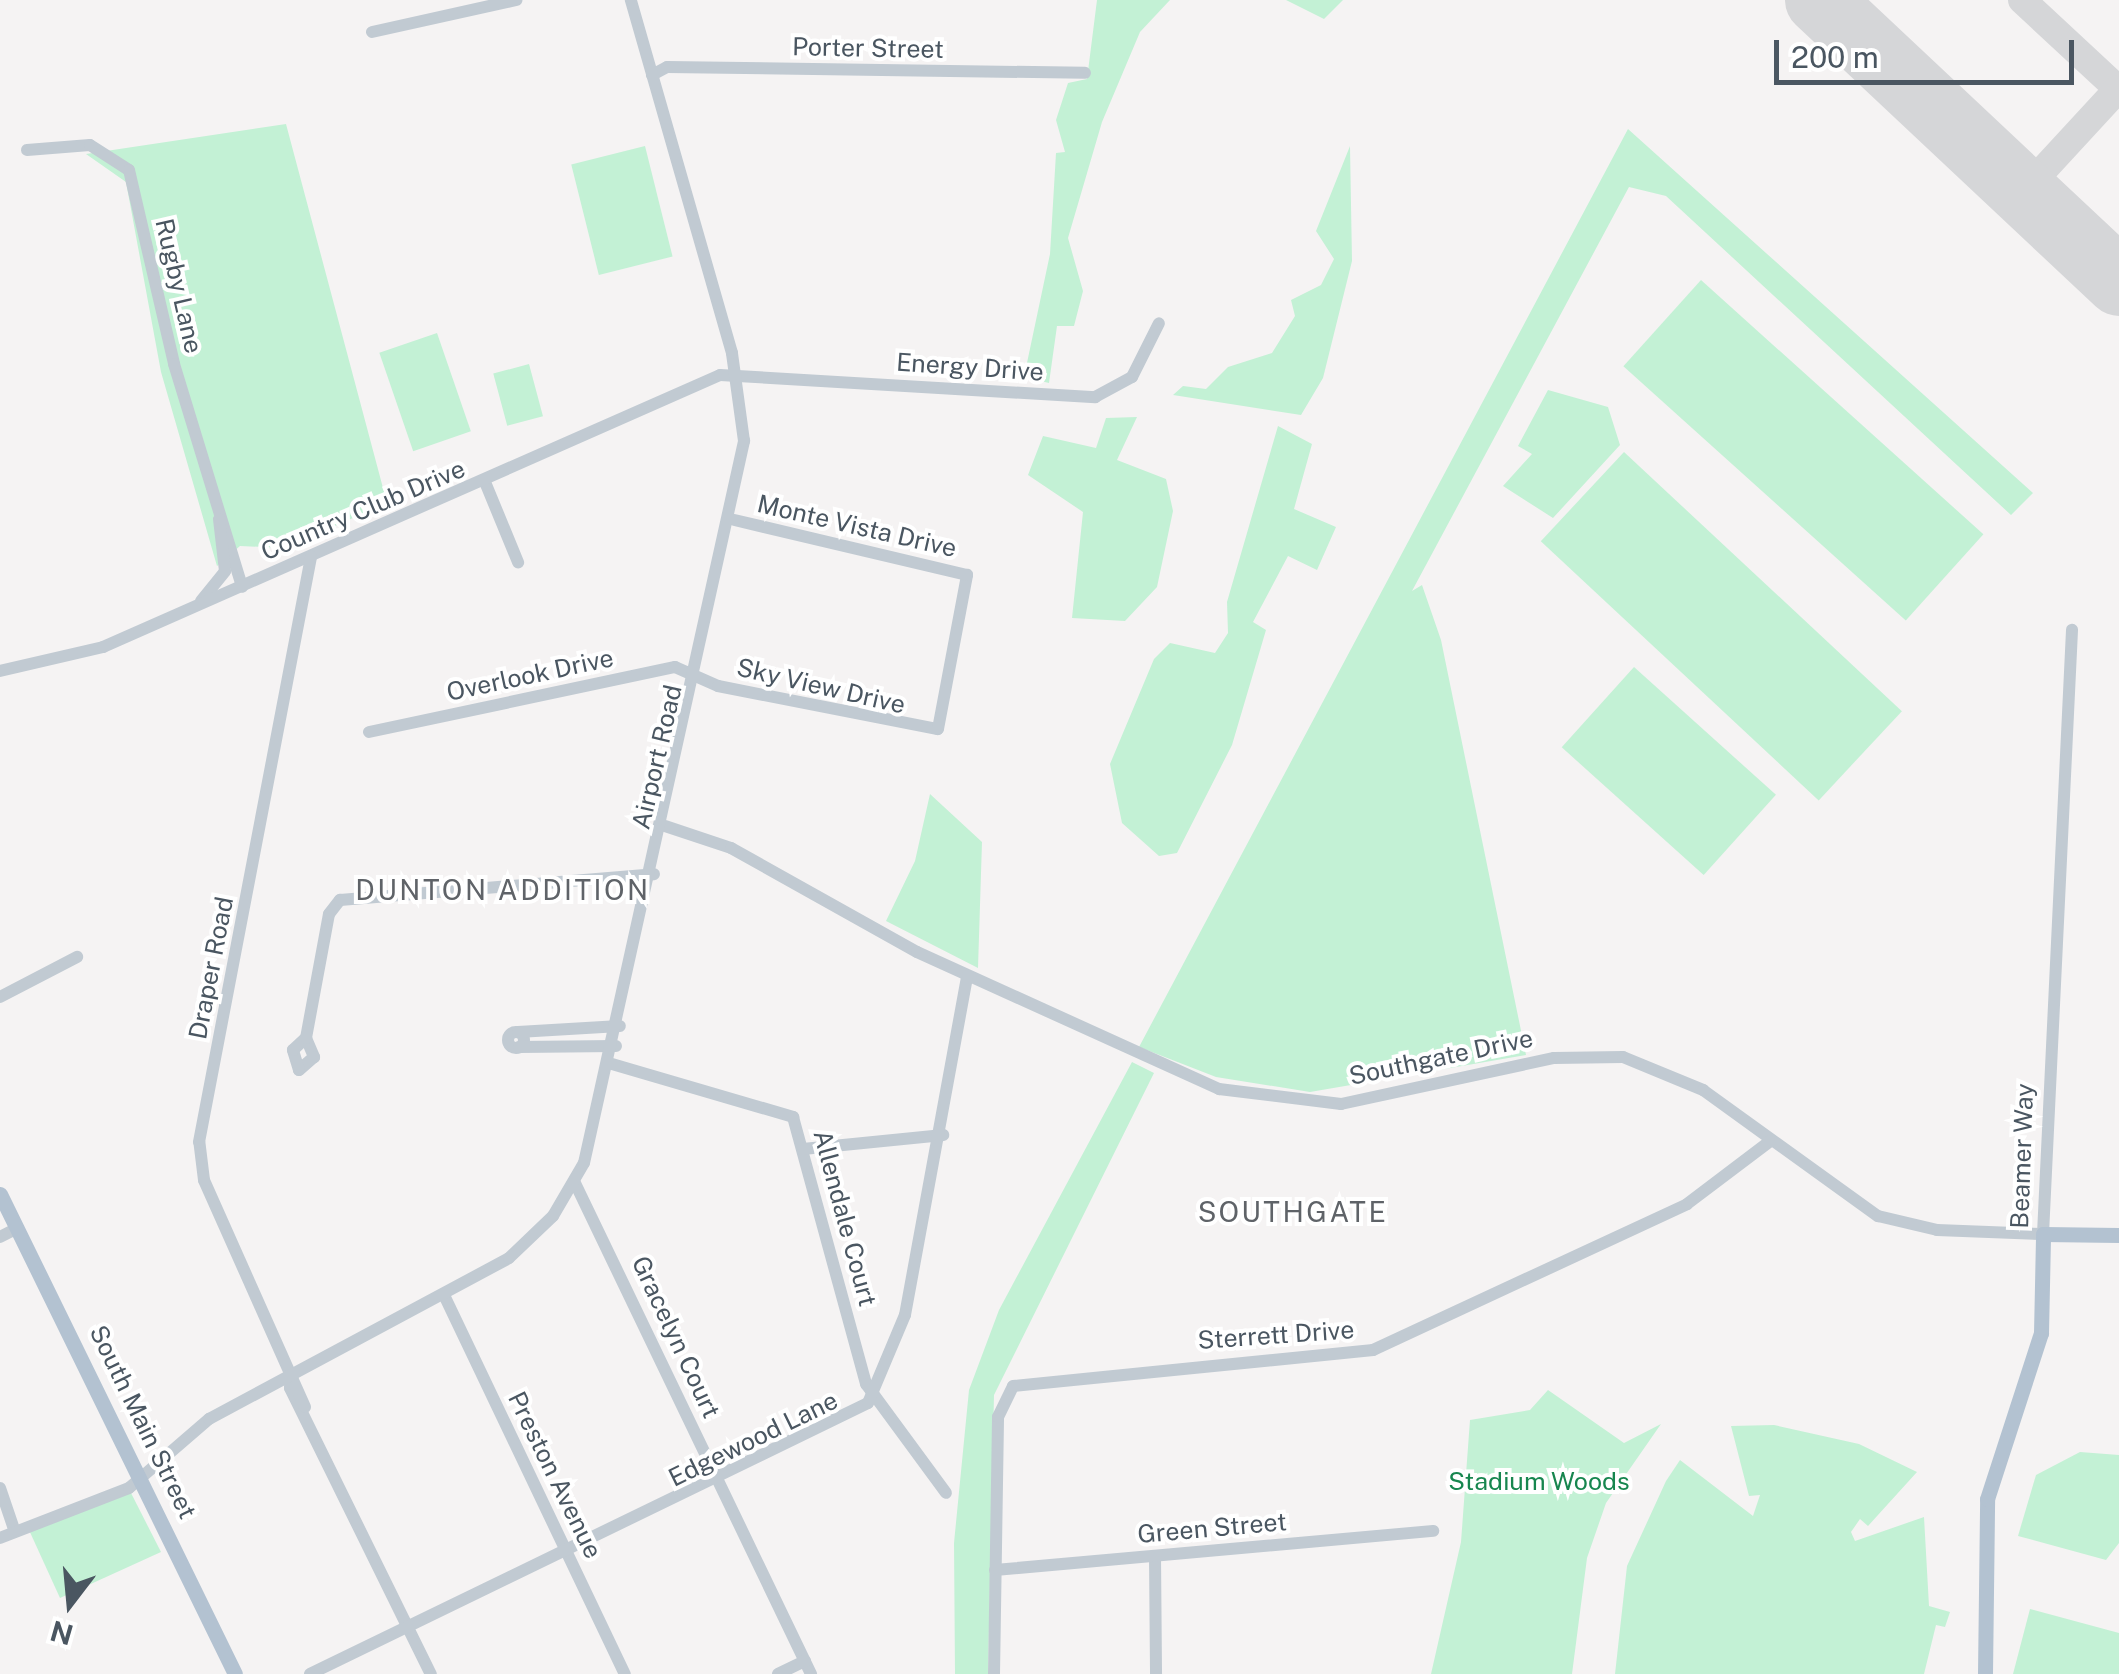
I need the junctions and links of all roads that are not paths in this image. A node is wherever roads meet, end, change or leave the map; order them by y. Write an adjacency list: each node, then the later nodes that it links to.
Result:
1 (516, 0): 3 (street)
2 (631, 0): 5 (street, Airport Road)
3 (372, 32)
4 (1085, 73): 5 (street, Porter Street)
5 (652, 76): 8 (street, Airport Road)
6 (28, 150): 10 (street, Rugby Lane)
7 (1159, 322): 8 (street, Energy Drive)
8 (737, 373): 9 (street, Country Club Drive); 11 (street, Airport Road)
9 (484, 482): 12 (street, Country Club Drive); 13 (street)
10 (218, 519): 14 (street, Rugby Lane); 15 (street, Rugby Lane)
11 (734, 520): 18 (street, Airport Road); 20 (street, Monte Vista Drive)
12 (311, 557): 14 (street, Country Club Drive); 40 (street, Draper Road)
13 (518, 562)
14 (242, 586): 15 (street, Country Club Drive)
15 (195, 606): 17 (street, Country Club Drive)
16 (2072, 630): 36 (street, Beamer Way)
17 (0, 671)
18 (699, 674): 19 (street, Overlook Drive); 20 (street, Sky View Drive); 21 (street, Airport Road)
19 (369, 732)
20 (935, 732)
21 (665, 826): 22 (street, Airport Road); 24 (street, Southgate Drive)
22 (654, 874): 26 (street, Airport Road); 27 (street)
23 (78, 957): 25 (street)
24 (966, 976): 30 (street, Edgewood Lane); 31 (street, Southgate Drive)
25 (0, 997)
26 (620, 1026): 28 (street, Airport Road); 28 (street)
27 (306, 1038)
28 (616, 1046): 29 (street, Airport Road)
29 (612, 1064): 32 (street, Allendale Court); 33 (street, Airport Road)
30 (942, 1136): 32 (street); 41 (street, Edgewood Lane)
31 (1769, 1142): 36 (street, Southgate Drive); 51 (street, Sterrett Drive)
32 (803, 1149): 41 (street, Allendale Court)
33 (575, 1183): 39 (street, Airport Road); 43 (street, Gracelyn Court)
34 (0, 1194): 35 (main road, South Main Street)
35 (18, 1228): 38 (street); 42 (main road, South Main Street)
36 (2043, 1234): 37 (main road, Southgate Drive); 61 (main road, Beamer Way)
37 (2119, 1235)
38 (0, 1238)
39 (444, 1295): 40 (street, Airport Road); 49 (street, Preston Avenue)
40 (292, 1373): 42 (street, Airport Road); 52 (street, Draper Road)
41 (872, 1398): 43 (street, Edgewood Lane); 45 (street, Allendale Court)
42 (141, 1476): 47 (street, Airport Road); 54 (main road, South Main Street)
43 (719, 1481): 49 (street, Edgewood Lane); 53 (street, Gracelyn Court)
44 (0, 1488): 47 (street)
45 (946, 1493)
46 (1434, 1531): 50 (street, Green Street)
47 (15, 1532): 48 (street, Airport Road)
48 (0, 1538)
49 (567, 1552): 52 (street, Edgewood Lane); 57 (street, Preston Avenue)
50 (1155, 1556): 51 (street, Green Street); 60 (street)
51 (995, 1570): 59 (street)
52 (409, 1627): 55 (street, Edgewood Lane); 56 (street, Draper Road)
53 (808, 1668): 58 (street)
54 (235, 1674)
55 (310, 1674)
56 (430, 1674)
57 (625, 1674)
58 (778, 1674)
59 (994, 1674)
60 (1156, 1674)
61 (1985, 1674)

